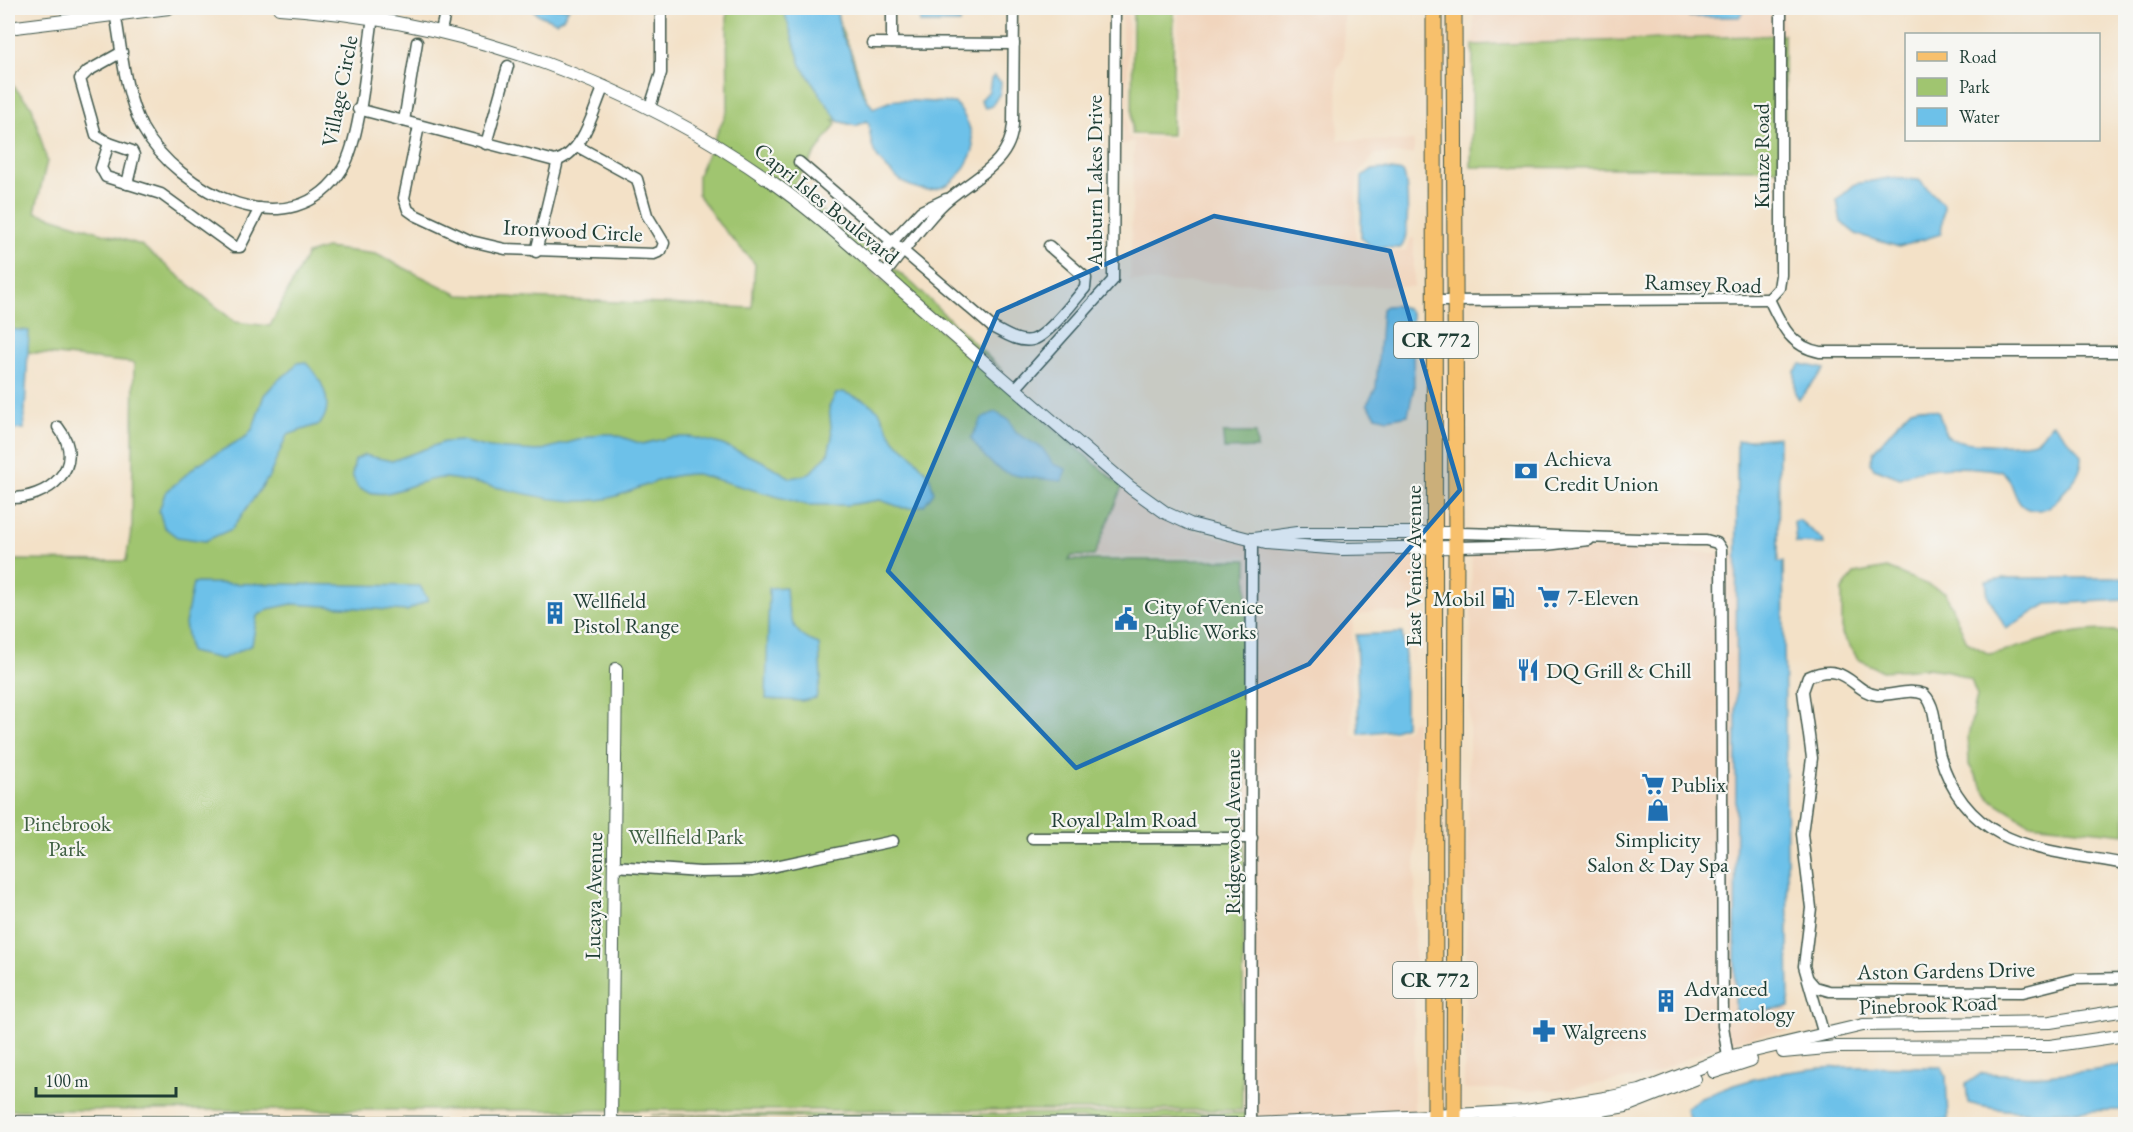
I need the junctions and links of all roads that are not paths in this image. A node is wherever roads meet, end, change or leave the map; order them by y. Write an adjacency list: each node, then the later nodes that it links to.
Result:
1 (169, 8): 12 (street)
2 (279, 8): 13 (street, Capri Isles Boulevard)
3 (446, 8): 15 (street)
4 (661, 8): 23 (street)
5 (892, 8): 18 (street)
6 (1014, 8): 19 (street)
7 (1115, 8): 48 (street, Auburn Lakes Drive)
8 (1434, 8): 45 (main road, East Venice Avenue / CR 772)
9 (1445, 8): 31 (main road)
10 (1454, 8): 31 (main road, East Venice Avenue / CR 772)
11 (1781, 8): 44 (street, Kunze Road)
12 (115, 12): 14 (street); 20 (street, Village Circle)
13 (373, 17): 15 (street, Capri Isles Boulevard); 24 (street, Village Circle)
14 (8, 28)
15 (441, 31): 22 (street, Capri Isles Boulevard)
16 (417, 42): 25 (street)
17 (872, 43): 18 (street)
18 (892, 43): 19 (street)
19 (1014, 44): 36 (street)
20 (122, 52): 27 (street, Village Circle); 28 (street)
21 (508, 66): 29 (street)
22 (604, 86): 23 (street, Capri Isles Boulevard); 30 (street)
23 (650, 107): 42 (street, Capri Isles Boulevard)
24 (358, 109): 25 (street); 37 (street, Village Circle)
25 (404, 122): 26 (street)
26 (419, 126): 29 (street); 41 (street, Ironwood Circle)
27 (152, 141): 32 (street); 37 (street, Village Circle)
28 (109, 143): 32 (street); 35 (street)
29 (486, 144): 33 (street)
30 (577, 146): 33 (street); 41 (street, Ironwood Circle)
31 (1454, 149): 46 (main road, East Venice Avenue / CR 772)
32 (133, 152): 35 (street)
33 (558, 160): 41 (street)
34 (799, 162): 38 (street)
35 (127, 184): 37 (street)
36 (949, 198): 38 (street); 40 (street)
37 (260, 208)
38 (892, 241): 40 (street); 42 (street)
39 (1049, 246): 40 (street)
40 (903, 251): 43 (street)
41 (536, 252)
42 (872, 264): 43 (street, Capri Isles Boulevard)
43 (884, 275): 48 (street, Capri Isles Boulevard)
44 (1769, 299): 46 (street, Ramsey Road); 47 (street, Ramsey Road)
45 (1436, 301): 46 (street, Ramsey Road); 52 (main road, East Venice Avenue / CR 772)
46 (1455, 302): 53 (main road, East Venice Avenue / CR 772)
47 (2126, 352)
48 (1016, 389): 51 (street, Capri Isles Boulevard)
49 (58, 428): 50 (street)
50 (8, 498)
51 (1252, 539): 52 (street, Capri Isles Boulevard); 58 (street, Ridgewood Avenue)
52 (1436, 540): 53 (street, Capri Isles Boulevard); 55 (main road, East Venice Avenue / CR 772)
53 (1456, 540): 60 (main road, East Venice Avenue / CR 772); 71 (street)
54 (616, 669): 62 (street, Lucaya Avenue)
55 (1436, 731): 56 (main road, East Venice Avenue / CR 772); 60 (main road)
56 (1436, 836): 63 (main road); 73 (main road, East Venice Avenue / CR 772)
57 (1032, 838): 58 (street, Royal Palm Road)
58 (1252, 838): 82 (street, Ridgewood Avenue)
59 (893, 842): 62 (street)
60 (1455, 847): 63 (main road, East Venice Avenue / CR 772)
61 (2126, 864): 64 (street)
62 (614, 866): 80 (street, Lucaya Avenue)
63 (1454, 924): 74 (main road, East Venice Avenue / CR 772)
64 (1807, 977): 66 (street, Aston Gardens Drive); 67 (street)
65 (2126, 978): 66 (street, Aston Gardens Drive)
66 (1829, 991): 67 (street)
67 (1817, 1005): 69 (street)
68 (2126, 1010): 69 (street, Pinebrook Road)
69 (1824, 1035): 71 (street, Pinebrook Road)
70 (2126, 1035): 72 (street, Pinebrook Road)
71 (1728, 1057): 72 (street, Pinebrook Road)
72 (1564, 1111): 74 (street, Pinebrook Road)
73 (1435, 1120): 74 (street, Pinebrook Road); 82 (street, Pinebrook Road)
74 (1454, 1120)
75 (8, 1122): 76 (street, Pinebrook Road)
76 (60, 1123): 77 (street, Pinebrook Road)
77 (93, 1123): 78 (street, Pinebrook Road)
78 (181, 1123): 79 (street, Pinebrook Road)
79 (209, 1123): 80 (street, Pinebrook Road)
80 (611, 1124): 81 (street, Pinebrook Road)
81 (754, 1124): 82 (street, Pinebrook Road)
82 (1250, 1124)

